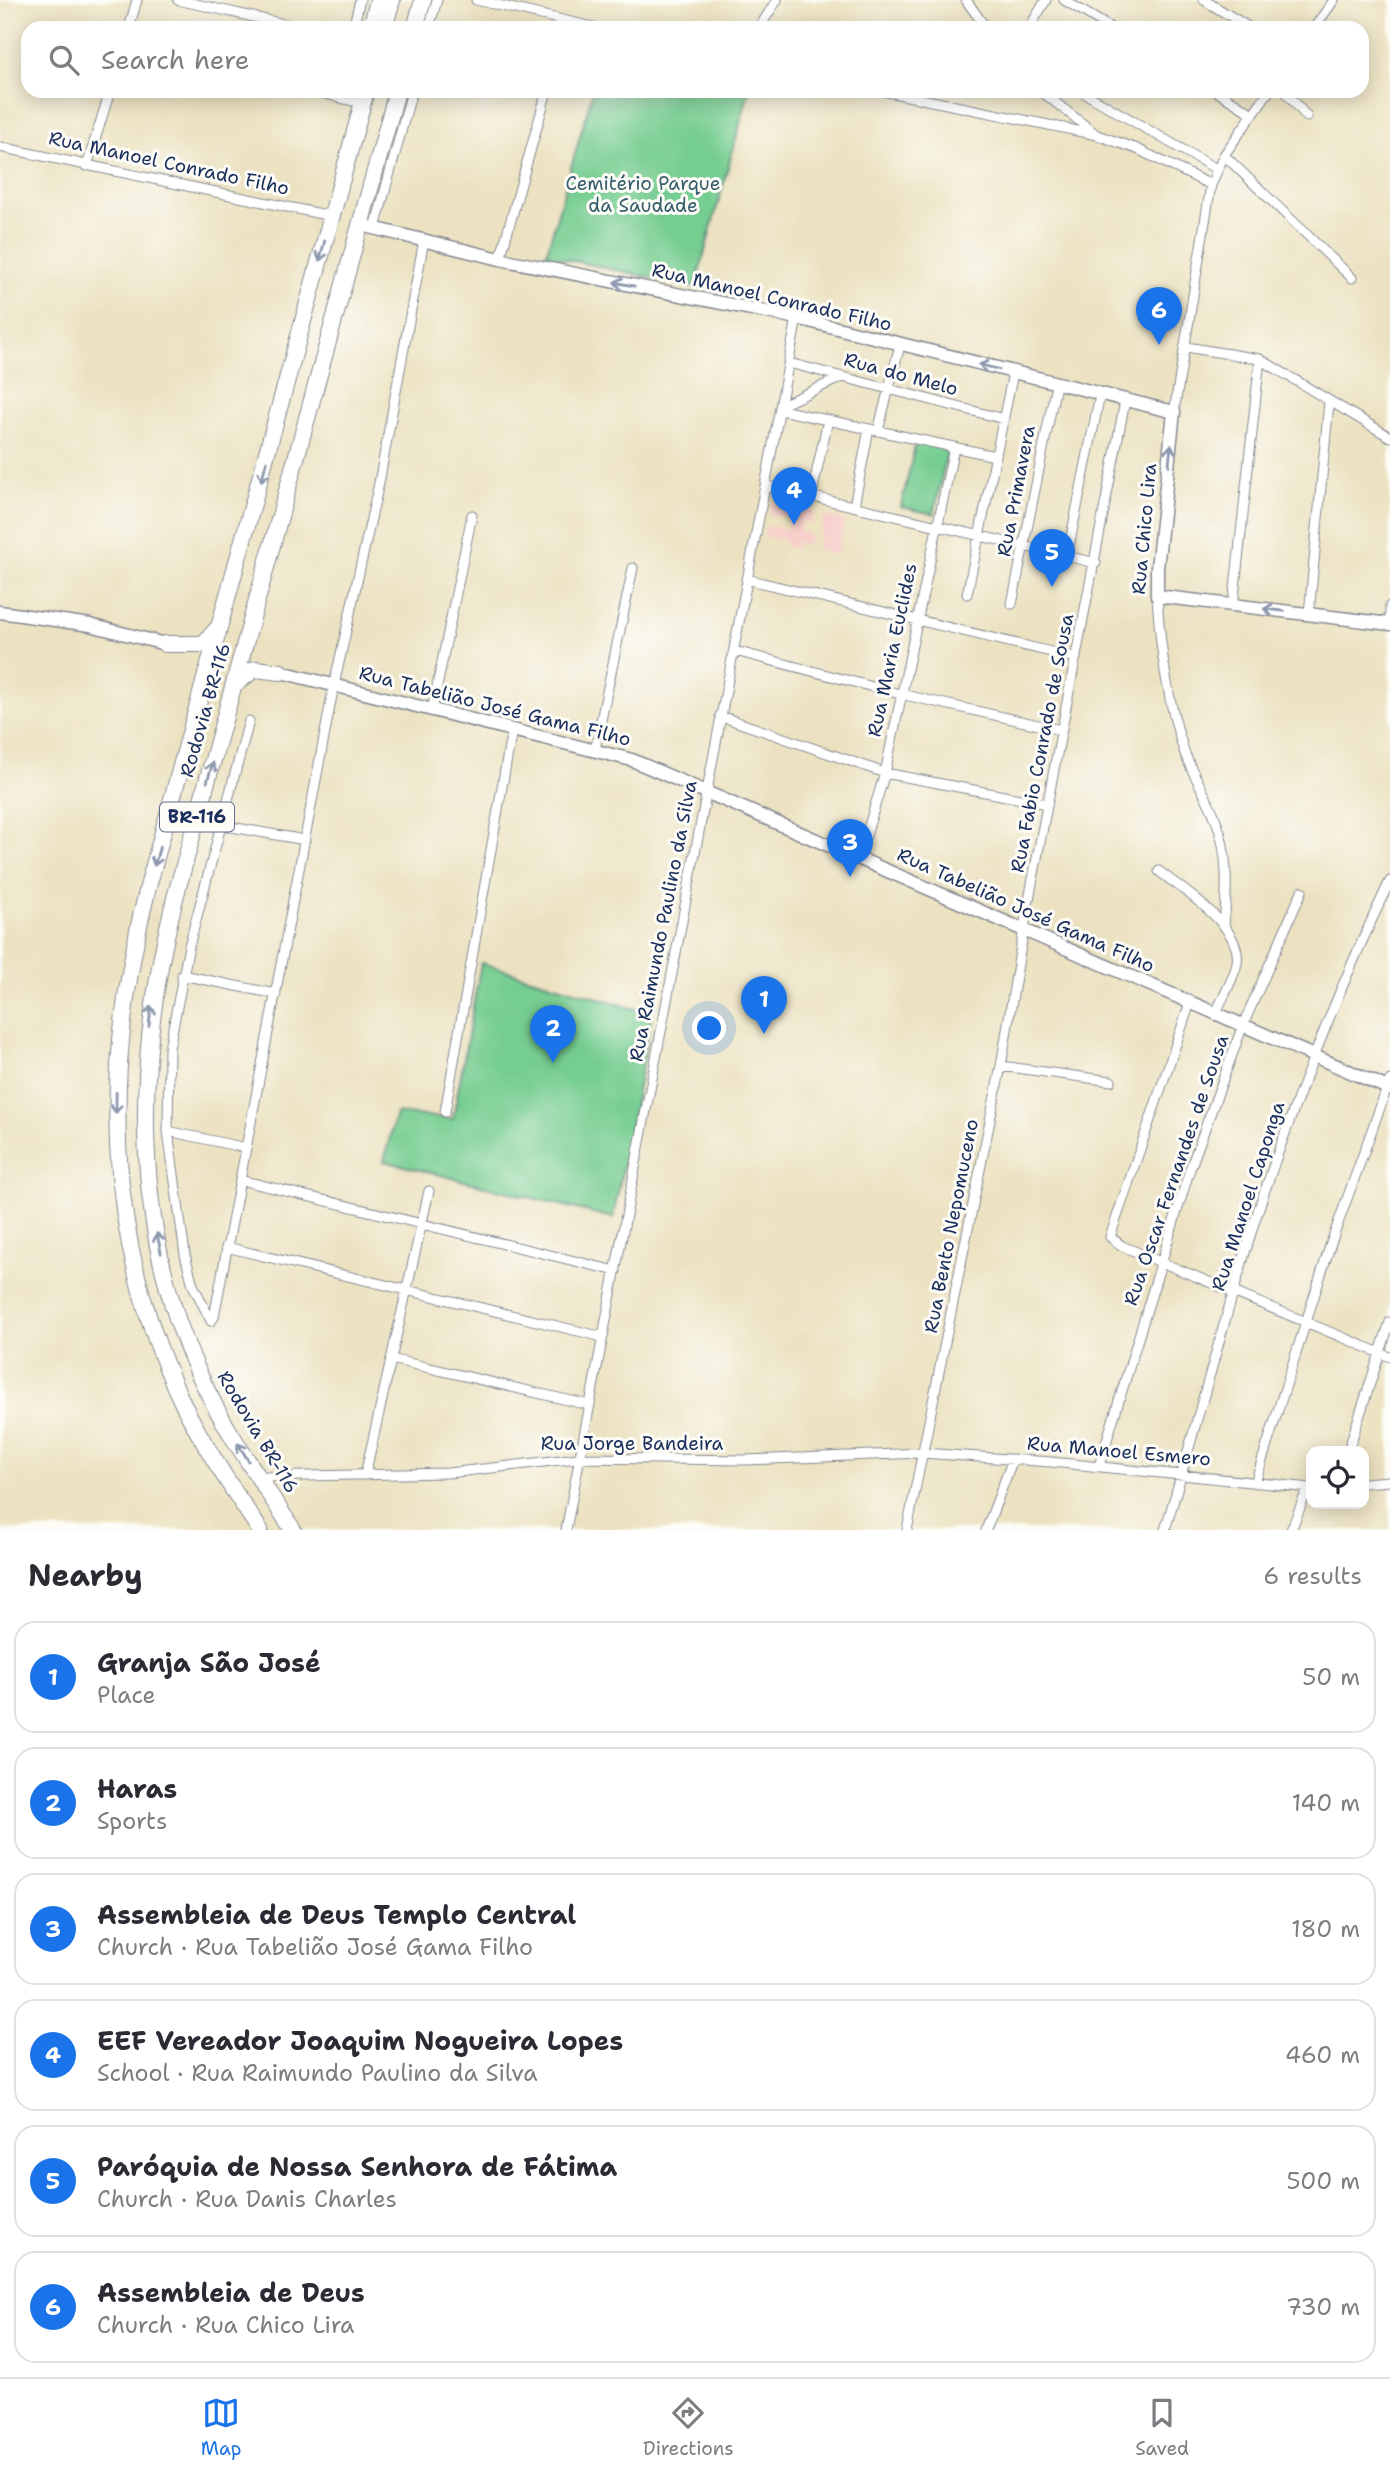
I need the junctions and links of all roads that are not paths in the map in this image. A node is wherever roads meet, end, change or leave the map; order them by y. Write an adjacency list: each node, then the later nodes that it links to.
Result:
1 (137, 0): 15 (street)
2 (178, 0): 16 (street)
3 (360, 0): 17 (street)
4 (378, 0): 18 (highway)
5 (392, 0): 19 (highway)
6 (423, 0): 20 (highway)
7 (437, 0): 21 (street)
8 (476, 0): 22 (street)
9 (777, 0): 23 (street)
10 (966, 0): 24 (street)
11 (1046, 0): 25 (street)
12 (1064, 0): 26 (street)
13 (1204, 0): 27 (street)
14 (1334, 0): 28 (street)
15 (131, 21)
16 (271, 21)
17 (355, 21)
18 (373, 21)
19 (386, 21)
20 (417, 21)
21 (431, 21)
22 (554, 21)
23 (764, 21)
24 (980, 21)
25 (1033, 21)
26 (1099, 21)
27 (1238, 21)
28 (1319, 21)
29 (108, 98): 46 (street)
30 (353, 98): 49 (highway)
31 (364, 98): 49 (highway, Rodovia BR-116 / BR-116)
32 (395, 98): 50 (highway, Rodovia BR-116 / BR-116)
33 (410, 98): 50 (street)
34 (545, 98): 52 (street)
35 (917, 98): 43 (street)
36 (1050, 98): 43 (street)
37 (1093, 98): 47 (street)
38 (1227, 98): 41 (street)
39 (1264, 98): 41 (street, Rua Chico Lira)
40 (1291, 98): 42 (street)
41 (1253, 114): 45 (street, Rua Chico Lira)
42 (1307, 117)
43 (1097, 135): 48 (street)
44 (0, 147): 46 (street, Rua Manoel Conrado Filho)
45 (1224, 155): 47 (street, Rua Chico Lira); 53 (street)
46 (87, 166): 49 (street, Rua Manoel Conrado Filho)
47 (1216, 169): 48 (street, Rua Chico Lira)
48 (1211, 184): 56 (street, Rua Chico Lira)
49 (332, 211): 93 (highway, Rodovia BR-116 / BR-116, one-way to 93)
50 (368, 226): 51 (street, Rua Manoel Conrado Filho); 95 (highway, Rodovia BR-116 / BR-116)
51 (424, 240): 52 (street, Rua Manoel Conrado Filho); 102 (street)
52 (500, 259): 54 (street, Rua Manoel Conrado Filho, one-way to 52)
53 (1352, 278)
54 (796, 318): 55 (street, Rua Manoel Conrado Filho); 58 (street, Rua Raimundo Paulino da Silva)
55 (900, 345): 59 (street, Rua Manoel Conrado Filho, one-way to 55); 62 (street)
56 (1186, 347): 57 (street); 67 (street, Rua Chico Lira)
57 (1260, 359): 65 (street); 88 (street)
58 (789, 363): 60 (street, Rua do Melo); 66 (street, Rua Raimundo Paulino da Silva)
59 (1013, 373): 61 (street, Rua Manoel Conrado Filho); 68 (street)
60 (842, 377): 62 (street, Rua do Melo); 66 (street)
61 (1056, 385): 63 (street, Rua Manoel Conrado Filho); 80 (street, Rua Primavera)
62 (889, 390): 68 (street, Rua do Melo); 70 (street)
63 (1100, 394): 64 (street, Rua Manoel Conrado Filho); 81 (street)
64 (1125, 401): 67 (street, Rua Manoel Conrado Filho); 82 (street, Rua Fabio Conrado de Sousa)
65 (1329, 402): 71 (street); 91 (street)
66 (781, 407): 69 (street); 74 (street, Rua Raimundo Paulino da Silva)
67 (1174, 412): 86 (street, Rua Chico Lira, one-way to 67)
68 (1004, 419): 73 (street)
69 (828, 420): 70 (street); 75 (street)
70 (873, 430): 72 (street); 76 (street)
71 (1390, 437)
72 (954, 448): 73 (street); 78 (street, Rua Maria Euclides)
73 (995, 456): 79 (street)
74 (767, 486): 75 (street); 84 (street, Rua Raimundo Paulino da Silva)
75 (811, 496): 76 (street)
76 (854, 506): 78 (street)
77 (471, 515): 104 (street)
78 (936, 526): 79 (street); 92 (street, Rua Maria Euclides)
79 (979, 536): 80 (street); 85 (street)
80 (1023, 546): 81 (street); 87 (street, Rua Primavera)
81 (1067, 556): 82 (street)
82 (1096, 563): 98 (street, Rua Fabio Conrado de Sousa)
83 (633, 568): 109 (street)
84 (746, 579): 92 (street); 97 (street, Rua Raimundo Paulino da Silva)
85 (967, 594)
86 (1157, 596): 88 (street); 119 (street, Rua Chico Lira)
87 (1012, 604)
88 (1233, 606): 91 (street, one-way to 88)
89 (1390, 606): 94 (street)
90 (0, 612): 96 (street)
91 (1309, 614): 94 (street)
92 (916, 617): 98 (street); 103 (street, Rua Maria Euclides)
93 (222, 623): 96 (highway); 100 (highway, Rodovia BR-116 / BR-116)
94 (1390, 624)
95 (248, 636): 99 (highway); 101 (highway, Rodovia BR-116 / BR-116)
96 (165, 644): 100 (highway)
97 (735, 650): 103 (street); 105 (street, Rua Raimundo Paulino da Silva)
98 (1076, 658): 108 (street, Rua Fabio Conrado de Sousa)
99 (281, 672): 101 (highway); 102 (street, Rua Tabelião José Gama Filho)
100 (206, 680): 161 (highway, Rodovia BR-116 / BR-116, one-way to 161)
101 (234, 685): 155 (highway, Rodovia BR-116 / BR-116, one-way to 101)
102 (334, 685): 104 (street, Rua Tabelião José Gama Filho); 114 (street)
103 (900, 694): 108 (street); 110 (street, Rua Maria Euclides)
104 (432, 711): 107 (street, Rua Tabelião José Gama Filho)
105 (720, 716): 110 (street); 111 (street, Rua Raimundo Paulino da Silva)
106 (248, 721): 113 (street)
107 (512, 730): 109 (street, Rua Tabelião José Gama Filho); 130 (street)
108 (1061, 730): 112 (street, Rua Fabio Conrado de Sousa)
109 (595, 749): 111 (street, Rua Tabelião José Gama Filho)
110 (885, 774): 112 (street); 115 (street, Rua Maria Euclides)
111 (706, 790): 115 (street, Rua Tabelião José Gama Filho); 138 (street, Rua Raimundo Paulino da Silva)
112 (1047, 804): 120 (street, Rua Fabio Conrado de Sousa)
113 (220, 825): 114 (street); 121 (street)
114 (305, 840): 122 (street)
115 (859, 859): 120 (street, Rua Tabelião José Gama Filho)
116 (1159, 871): 119 (street)
117 (1390, 881): 126 (street, Rua Manoel Caponga)
118 (1302, 891): 125 (street, Rua Oscar Fernandes de Sousa)
119 (1224, 926): 124 (street, Rua Chico Lira)
120 (1024, 928): 123 (street, Rua Tabelião José Gama Filho); 127 (street, Rua Bento Nepomuceno)
121 (182, 975): 122 (street); 131 (street)
122 (275, 994): 132 (street)
123 (1190, 1003): 124 (street, Rua Tabelião José Gama Filho); 137 (street)
124 (1216, 1013): 125 (street, Rua Tabelião José Gama Filho)
125 (1243, 1025): 126 (street, Rua Tabelião José Gama Filho); 137 (street, Rua Oscar Fernandes de Sousa)
126 (1314, 1056): 129 (street, Rua Tabelião José Gama Filho); 140 (street, Rua Manoel Caponga)
127 (1001, 1066): 128 (street); 149 (street, Rua Bento Nepomuceno)
128 (1111, 1081)
129 (1389, 1085): 141 (street)
130 (445, 1112)
131 (168, 1131): 132 (street); 136 (street)
132 (246, 1148): 133 (street)
133 (240, 1180): 135 (street); 136 (street)
134 (429, 1191): 135 (street)
135 (422, 1224): 138 (street); 139 (street)
136 (226, 1247): 139 (street)
137 (1161, 1262): 140 (street); 152 (street, Rua Oscar Fernandes de Sousa)
138 (616, 1271): 143 (street, Rua Raimundo Paulino da Silva)
139 (405, 1291): 143 (street); 146 (street)
140 (1234, 1293): 141 (street); 154 (street, Rua Manoel Caponga)
141 (1305, 1322): 144 (street); 157 (street)
142 (1390, 1322): 144 (street)
143 (603, 1337): 147 (street, Rua Raimundo Paulino da Silva)
144 (1380, 1353): 145 (street); 148 (street)
145 (1390, 1357)
146 (391, 1359): 147 (street); 153 (street)
147 (589, 1405): 150 (street, Rua Raimundo Paulino da Silva)
148 (1350, 1446)
149 (922, 1453): 150 (street, Rua Jorge Bandeira); 151 (street, Rua Manoel Esmero); 164 (street, Rua Bento Nepomuceno)
150 (579, 1458): 153 (street, Rua Jorge Bandeira); 163 (street, Rua Raimundo Paulino da Silva)
151 (1013, 1459): 152 (street, Rua Manoel Esmero); 165 (street)
152 (1099, 1466): 154 (street, Rua Manoel Esmero)
153 (365, 1475): 155 (street, Rua Jorge Bandeira)
154 (1181, 1476): 157 (street, Rua Manoel Esmero); 166 (street, Rua Manoel Caponga)
155 (259, 1477): 162 (highway, Rodovia BR-116 / BR-116)
156 (1390, 1481): 158 (street)
157 (1255, 1483): 159 (street, Rua Manoel Esmero)
158 (1369, 1483)
159 (1306, 1488)
160 (1306, 1497): 167 (street)
161 (260, 1530)
162 (293, 1530)
163 (566, 1530)
164 (907, 1530)
165 (986, 1530)
166 (1165, 1530)
167 (1291, 1530)

